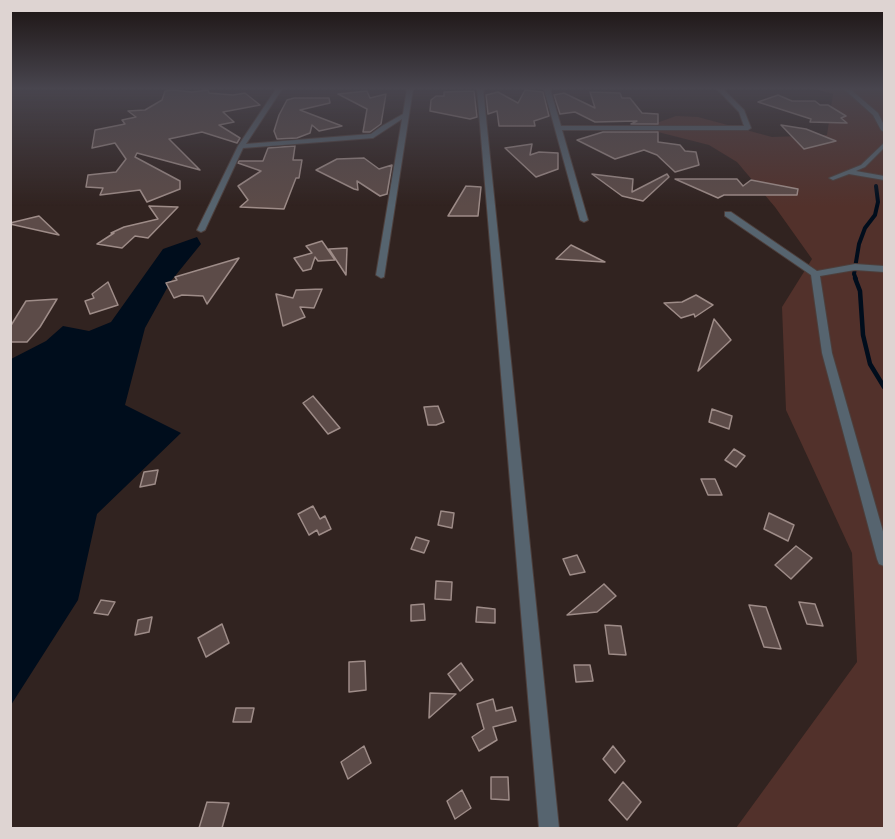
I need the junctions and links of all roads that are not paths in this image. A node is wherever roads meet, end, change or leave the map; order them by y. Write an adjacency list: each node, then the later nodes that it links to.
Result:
1 (253, 128): 7 (street)
2 (382, 128): 7 (street)
3 (404, 128): 16 (street)
4 (485, 128): 18 (street)
5 (558, 128): 12 (street)
6 (885, 145): 8 (street)
7 (241, 146): 13 (street)
8 (849, 172): 9 (street); 10 (street)
9 (833, 178)
10 (885, 178)
11 (728, 214): 15 (street)
12 (584, 220)
13 (201, 230)
14 (885, 269): 15 (street)
15 (815, 274): 17 (street)
16 (381, 275)
17 (885, 559)
18 (549, 828)

